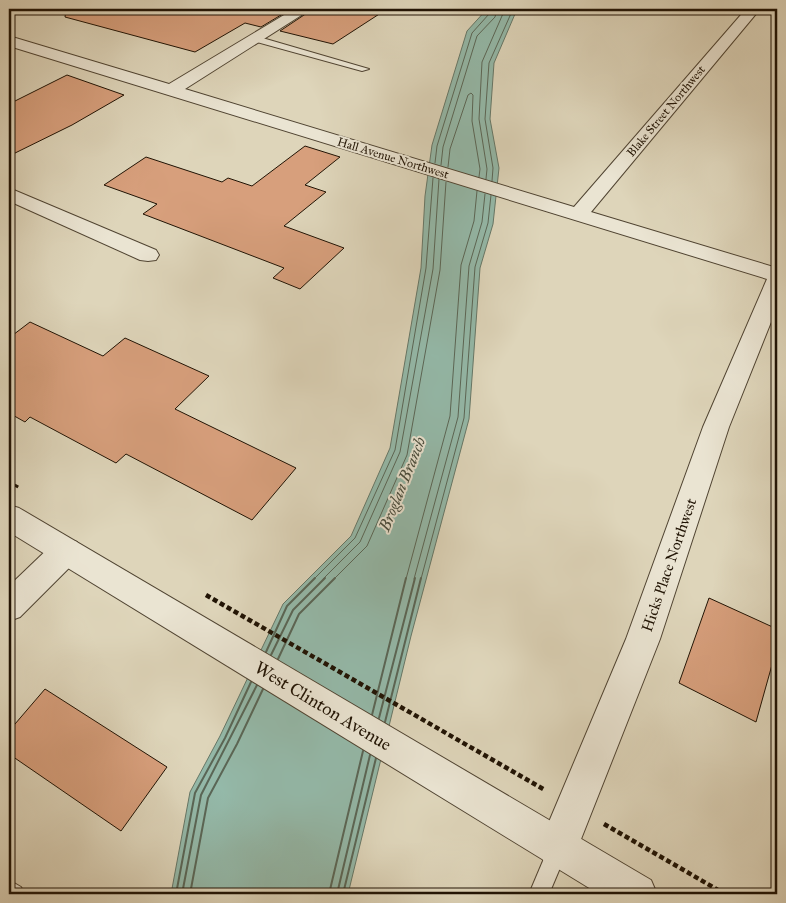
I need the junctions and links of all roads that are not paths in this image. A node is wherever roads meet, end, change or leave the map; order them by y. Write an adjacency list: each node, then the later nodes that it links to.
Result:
1 (304, 9): 3 (street)
2 (753, 9): 8 (street, Blake Street Northwest)
3 (256, 39): 5 (lane); 6 (street)
4 (9, 41): 6 (street, Hall Avenue Northwest)
5 (365, 69)
6 (170, 91): 8 (street, Hall Avenue Northwest)
7 (9, 194): 9 (street)
8 (579, 213): 10 (street, Hall Avenue Northwest)
9 (148, 255)
10 (777, 275)
11 (777, 280): 15 (street, Hicks Place Northwest)
12 (9, 517): 13 (street, West Clinton Avenue)
13 (66, 551): 14 (street); 15 (street, West Clinton Avenue)
14 (9, 607)
15 (558, 848): 18 (lane); 19 (street, West Clinton Avenue)
16 (9, 890): 17 (lane)
17 (14, 894)
18 (539, 894)
19 (637, 894)

